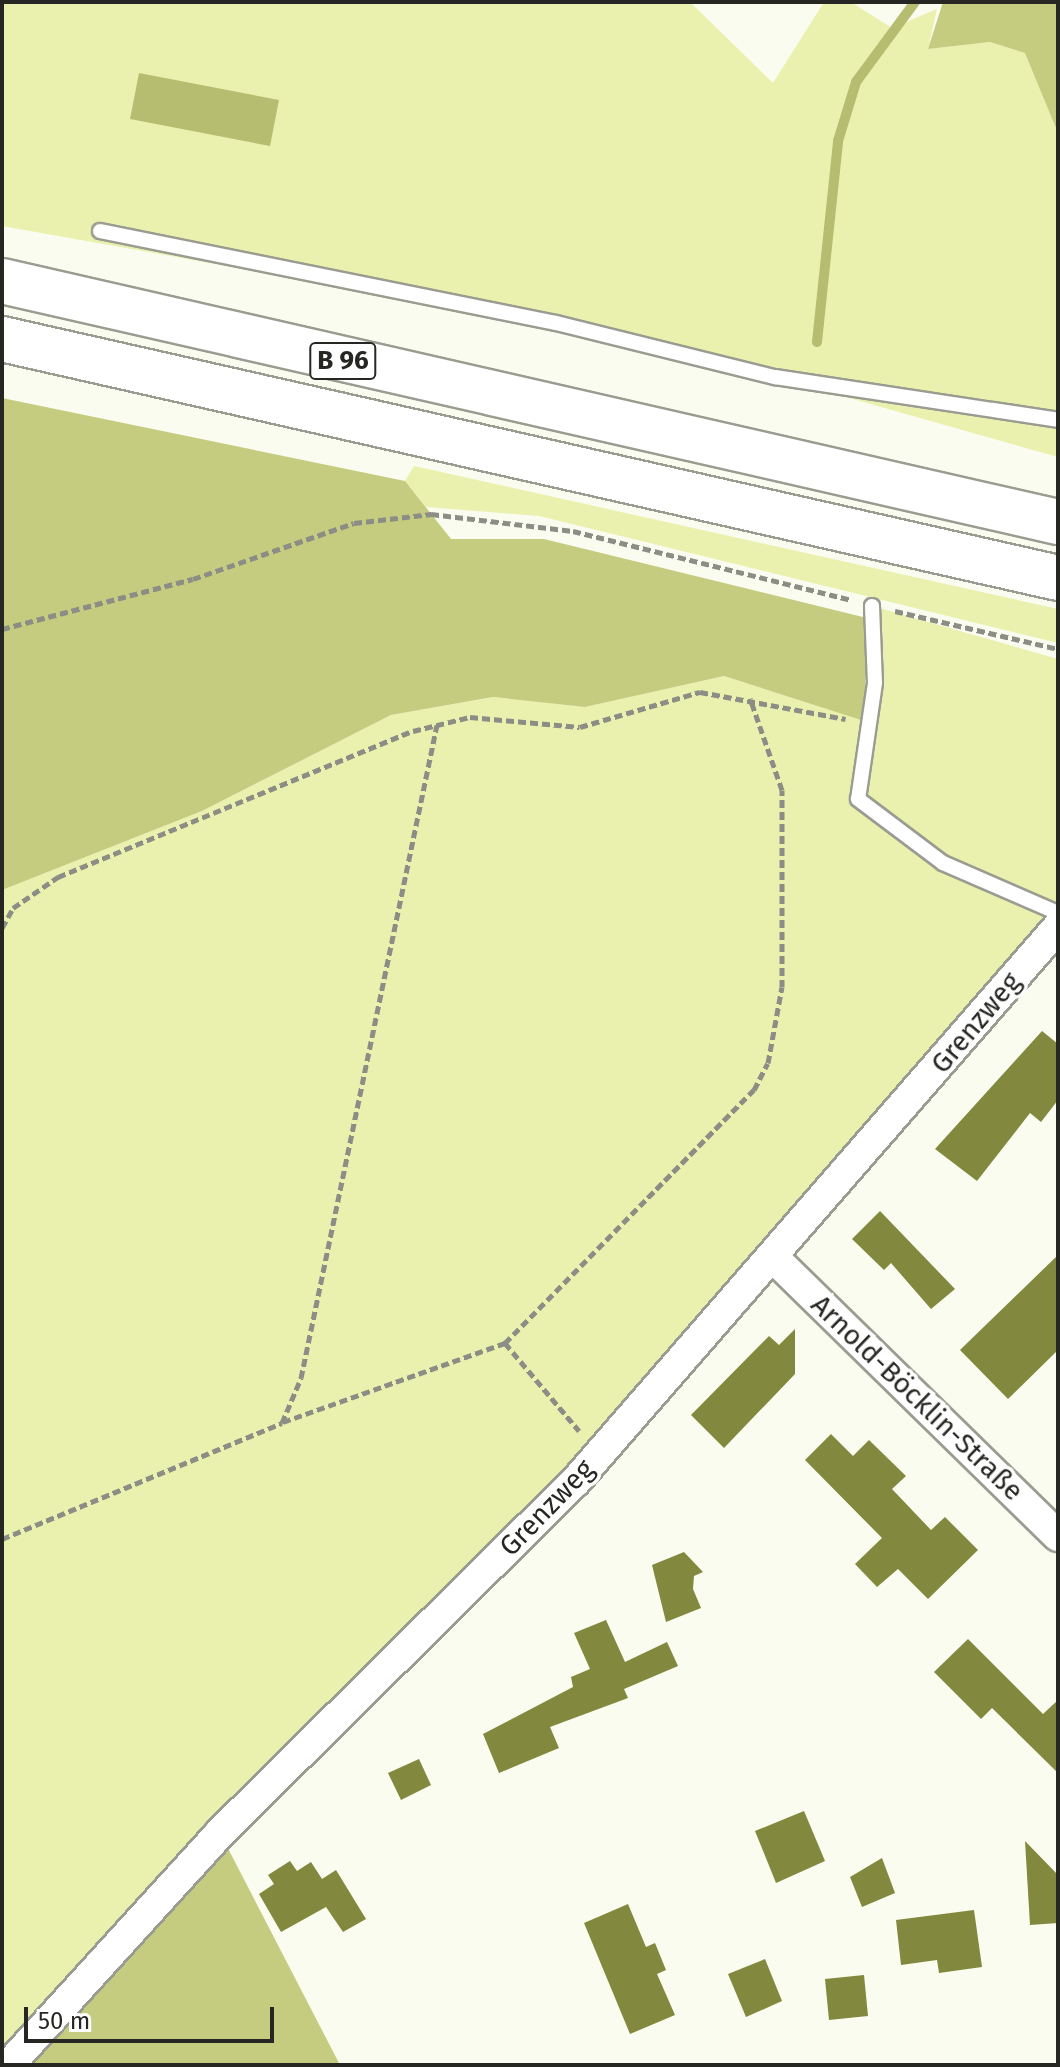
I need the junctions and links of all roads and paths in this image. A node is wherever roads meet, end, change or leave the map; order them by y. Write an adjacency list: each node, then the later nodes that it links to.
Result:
1 (100, 231): 4 (lane)
2 (2, 281): 5 (highway, B 96)
3 (2, 339): 6 (highway, B 96)
4 (1058, 420)
5 (1058, 522)
6 (1058, 578)
7 (872, 606): 8 (path); 9 (path); 13 (lane)
8 (2, 629)
9 (1058, 649)
10 (750, 698): 11 (path); 12 (path); 17 (path)
11 (832, 717)
12 (437, 725): 15 (path); 18 (path)
13 (1058, 913)
14 (1058, 927): 16 (street, Grenzweg)
15 (2, 928)
16 (775, 1259): 19 (street, Grenzweg); 20 (street, Arnold-Böcklin-Straße)
17 (505, 1343): 18 (path); 19 (path)
18 (282, 1423): 21 (path)
19 (608, 1446): 22 (street, Grenzweg)
20 (1058, 1536)
21 (2, 1539)
22 (9, 2065)

